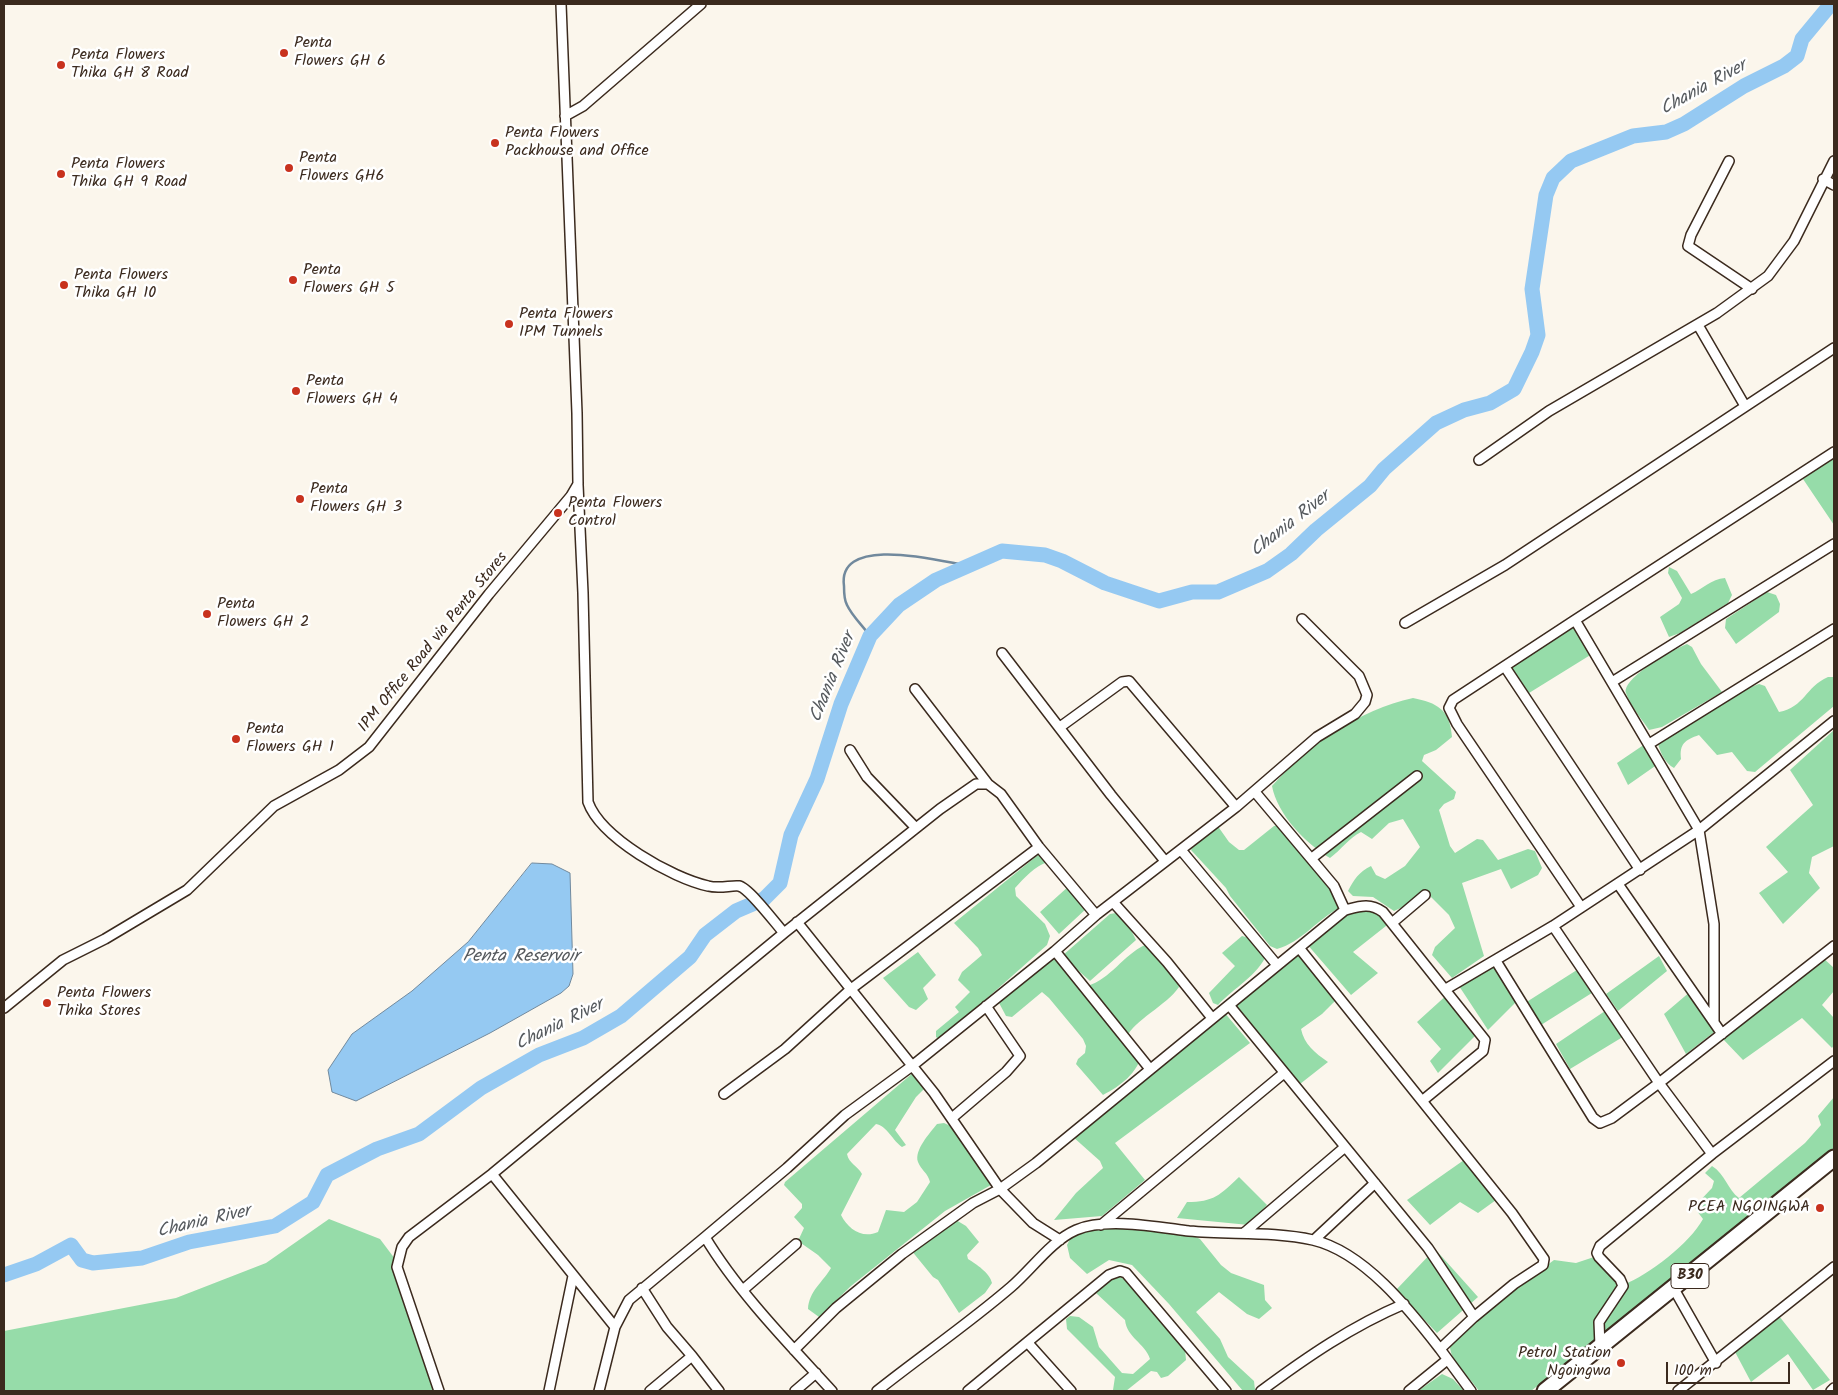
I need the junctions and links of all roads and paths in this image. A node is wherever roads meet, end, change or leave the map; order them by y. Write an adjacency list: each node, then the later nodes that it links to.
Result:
1 (561, 4): 3 (street)
2 (701, 4): 3 (street)
3 (565, 120): 14 (street)
4 (1729, 161): 8 (street)
5 (1834, 161): 6 (street)
6 (1823, 179): 7 (street); 8 (street)
7 (1834, 185)
8 (1752, 290): 9 (street)
9 (1698, 325): 11 (street); 13 (street)
10 (1834, 348): 11 (street)
11 (1745, 406): 18 (street)
12 (1834, 452): 17 (street)
13 (1479, 460)
14 (578, 484): 48 (street); 58 (street, IPM Office Road via Penta Stores)
15 (1834, 544): 22 (street)
16 (1302, 619): 30 (street)
17 (1575, 620): 21 (street); 22 (street)
18 (1405, 623)
19 (1834, 629): 26 (street)
20 (1002, 653): 25 (street)
21 (1505, 667): 38 (street); 42 (street)
22 (1612, 682): 26 (street)
23 (914, 689): 29 (street)
24 (1834, 721): 33 (street)
25 (1060, 727): 31 (street); 37 (street)
26 (1649, 744): 33 (street)
27 (850, 750): 32 (street)
28 (1417, 776): 36 (street)
29 (988, 784): 32 (street); 34 (street)
30 (1255, 792): 31 (street); 36 (street)
31 (1236, 807): 35 (street)
32 (916, 828): 45 (street)
33 (1699, 830): 38 (street); 60 (street)
34 (1039, 846): 44 (street); 54 (street)
35 (1181, 850): 37 (street); 53 (street)
36 (1312, 858): 43 (street)
37 (1165, 861): 41 (street)
38 (1640, 870): 39 (street)
39 (1618, 884): 42 (street); 60 (street)
40 (1425, 895): 46 (street)
41 (1113, 902): 44 (street); 59 (street)
42 (1581, 907): 47 (street)
43 (1346, 910): 46 (street); 50 (street)
44 (1096, 915): 51 (street)
45 (797, 922): 48 (street); 54 (street)
46 (1392, 923): 55 (street)
47 (1553, 926): 52 (street); 66 (street)
48 (784, 933): 73 (street)
49 (1834, 946): 61 (street)
50 (1300, 949): 53 (street); 68 (street)
51 (1055, 951): 57 (street); 64 (street)
52 (1496, 961): 55 (street); 66 (street)
53 (1277, 965): 56 (street)
54 (851, 989): 63 (street); 67 (street)
55 (1446, 989): 68 (street)
56 (1229, 1005): 59 (street); 65 (street)
57 (986, 1006): 63 (street); 69 (street)
58 (4, 1008)
59 (1212, 1018): 64 (street)
60 (1714, 1022): 61 (street)
61 (1722, 1034): 66 (street)
62 (1834, 1062): 71 (street)
63 (912, 1066): 69 (street); 78 (street)
64 (1150, 1069): 75 (street)
65 (1284, 1073): 70 (street); 76 (street)
66 (1659, 1083): 71 (street)
67 (724, 1094)
68 (1422, 1101): 88 (street)
69 (952, 1118): 75 (street)
70 (1345, 1147): 74 (street); 77 (street)
71 (1712, 1154): 91 (street)
72 (1834, 1158): 86 (highway, B30)
73 (492, 1174): 83 (street); 99 (street)
74 (1375, 1183): 80 (street); 88 (street)
75 (1000, 1189): 79 (street); 93 (street)
76 (1101, 1224): 77 (street); 79 (street)
77 (1244, 1233): 80 (street)
78 (705, 1237): 84 (street); 85 (street)
79 (1060, 1240): 106 (street)
80 (1314, 1240): 87 (street)
81 (796, 1244): 85 (street)
82 (1834, 1267): 96 (street)
83 (573, 1276): 89 (street); 100 (street)
84 (642, 1288): 89 (street); 94 (street)
85 (744, 1289): 93 (street)
86 (1674, 1289): 91 (highway, B30); 96 (street)
87 (1404, 1304): 92 (street); 110 (street)
88 (1474, 1317): 92 (street)
89 (615, 1327): 101 (street)
90 (1028, 1343): 107 (street); 108 (street); 109 (street)
91 (1600, 1346): 113 (highway, B30)
92 (1440, 1349): 95 (street)
93 (794, 1350): 97 (street)
94 (692, 1356): 102 (street); 103 (street)
95 (1447, 1360): 111 (street); 112 (street)
96 (1716, 1363): 114 (street)
97 (816, 1373): 104 (street); 105 (street)
98 (1834, 1388): 115 (street)
99 (439, 1391)
100 (549, 1391)
101 (599, 1391)
102 (650, 1391)
103 (718, 1391)
104 (795, 1391)
105 (832, 1391)
106 (877, 1391)
107 (968, 1391)
108 (1071, 1391)
109 (1226, 1391)
110 (1261, 1391)
111 (1410, 1391)
112 (1471, 1391)
113 (1545, 1391)
114 (1678, 1391)
115 (1831, 1391)

